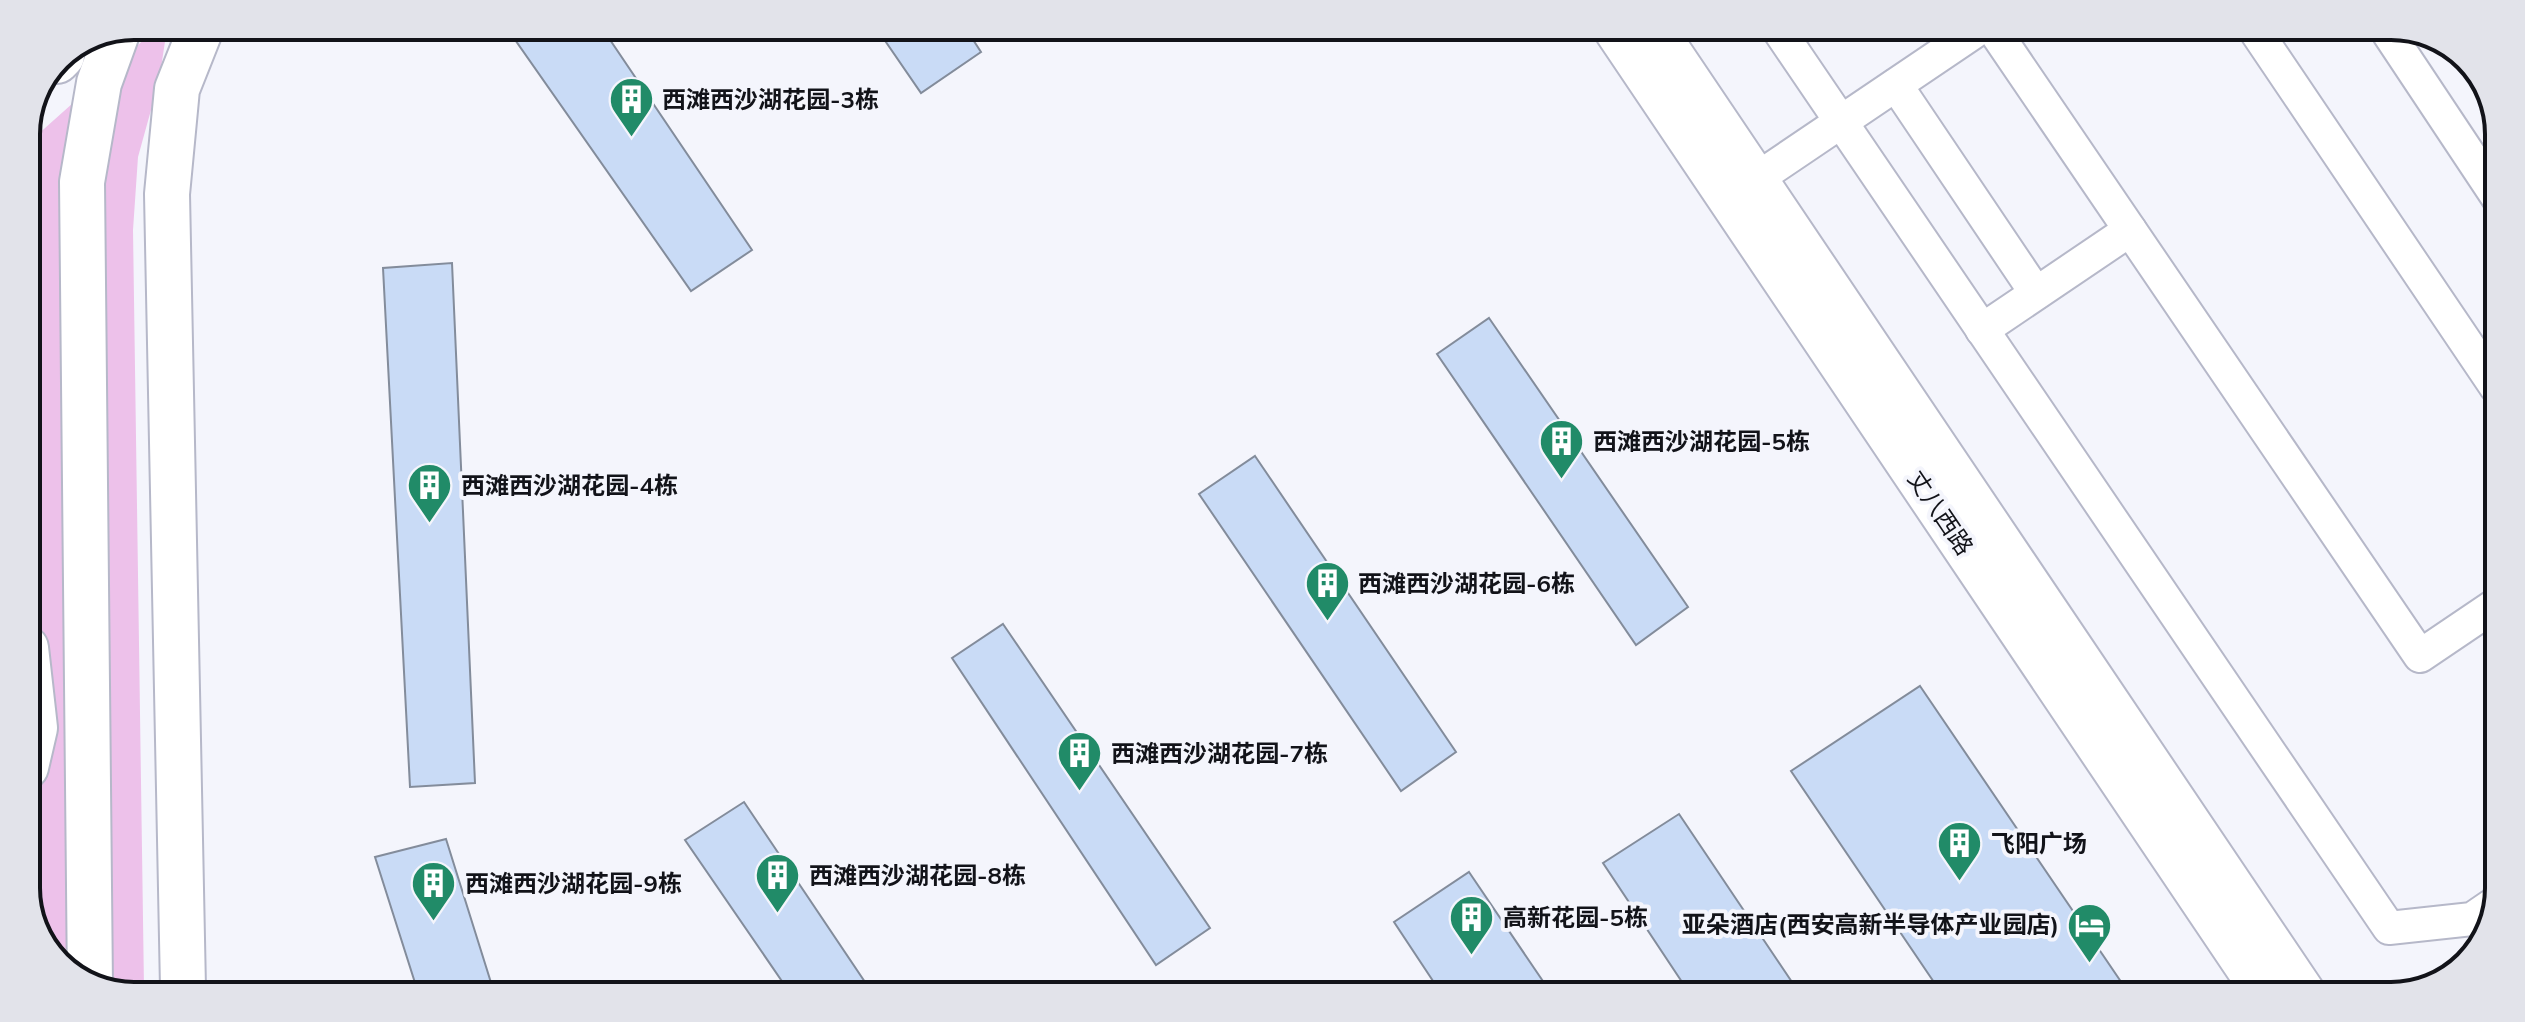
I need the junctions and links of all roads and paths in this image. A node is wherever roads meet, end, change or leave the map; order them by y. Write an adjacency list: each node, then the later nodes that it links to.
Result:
1 (196, 40): 21 (main road)
2 (1622, 40): 13 (street, 丈八西路)
3 (1662, 40): 13 (street, 丈八西路)
4 (1785, 40): 11 (street)
5 (1962, 40): 10 (street)
6 (2001, 40): 14 (street)
7 (2262, 40): 17 (street)
8 (2393, 40): 12 (street)
9 (114, 43): 20 (main road)
10 (1896, 85): 11 (street); 15 (street)
11 (1841, 122): 13 (street); 16 (street)
12 (2485, 178)
13 (1743, 189): 22 (street, 丈八西路); 23 (street, 丈八西路)
14 (2130, 230): 15 (street); 18 (street)
15 (2036, 293): 16 (street)
16 (1982, 330): 19 (street)
17 (2485, 371)
18 (2485, 612)
19 (2481, 913)
20 (90, 970)
21 (183, 982)
22 (2256, 982)
23 (2297, 982)

